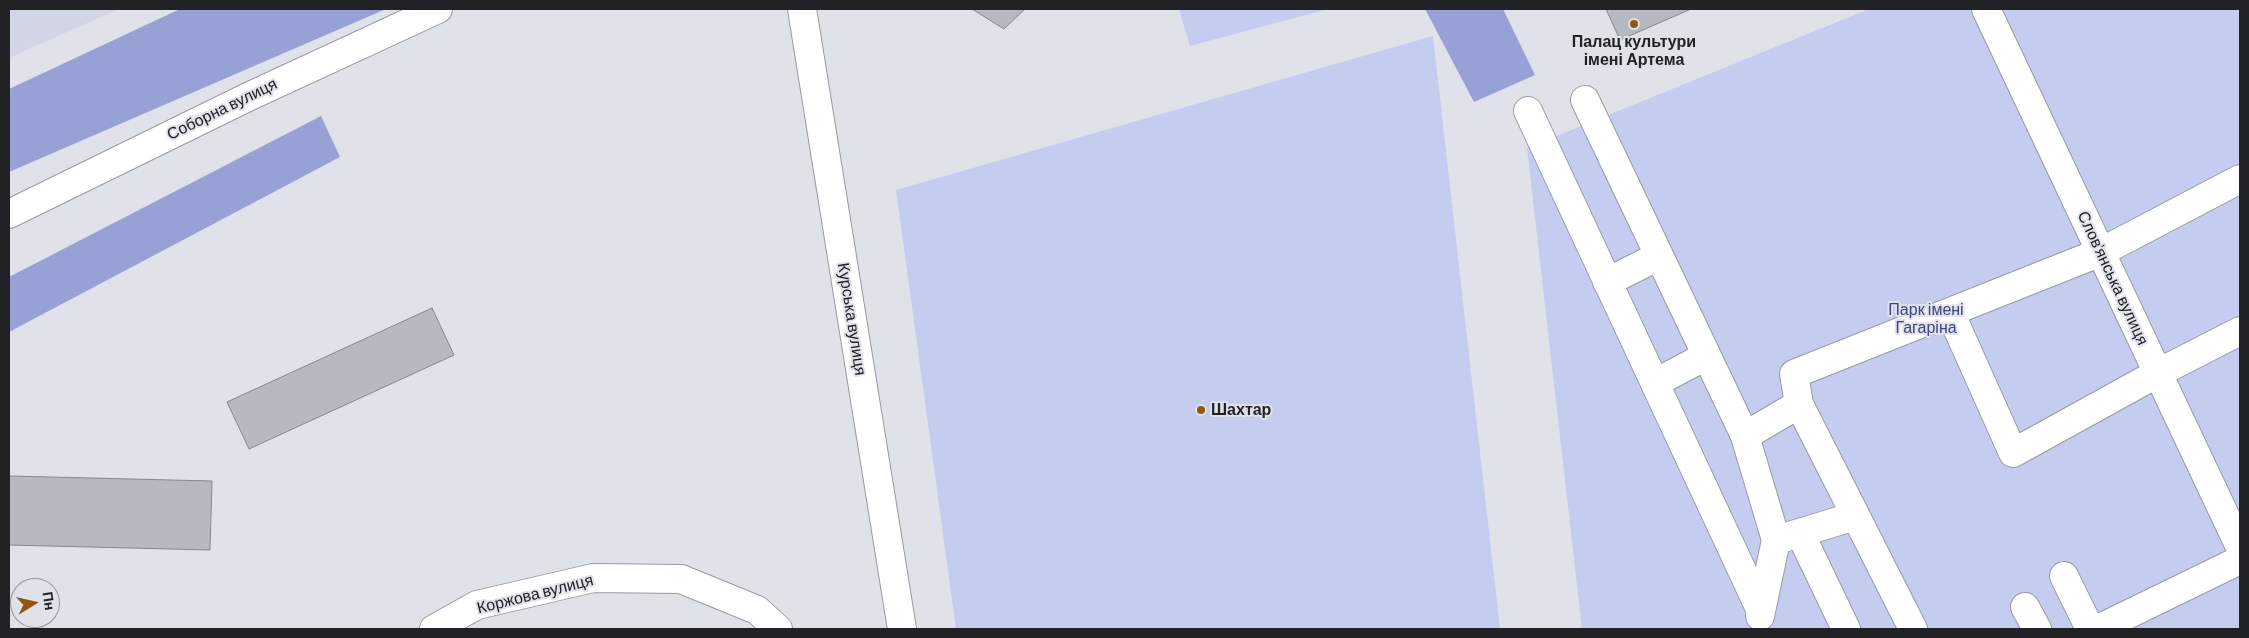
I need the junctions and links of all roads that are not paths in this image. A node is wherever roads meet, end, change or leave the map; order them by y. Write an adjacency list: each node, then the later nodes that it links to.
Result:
1 (438, 9): 7 (street, Соборна вулиця)
2 (802, 9): 26 (street, Курська вулиця)
3 (1986, 9): 8 (street, Слов'янська вулиця)
4 (1585, 100): 9 (street)
5 (1528, 111): 10 (street)
6 (2240, 179): 8 (street)
7 (9, 214)
8 (2101, 252): 11 (street); 14 (street, Слов'янська вулиця)
9 (1659, 256): 10 (street); 13 (street)
10 (1607, 282): 15 (street)
11 (1950, 312): 14 (street); 16 (street)
12 (2240, 331): 14 (street)
13 (1706, 356): 15 (street); 17 (street)
14 (2158, 373): 20 (street, Слов'янська вулиця)
15 (1655, 383): 23 (street)
16 (1799, 404): 17 (street); 18 (street)
17 (1744, 436): 19 (street)
18 (1855, 516): 19 (street); 28 (street)
19 (1788, 537): 23 (street); 27 (street)
20 (2240, 547)
21 (2240, 560): 30 (street)
22 (2064, 576): 29 (street)
23 (1759, 620)
24 (434, 629): 25 (street, Коржова вулиця)
25 (778, 629)
26 (902, 629)
27 (1846, 629)
28 (1913, 629)
29 (2090, 629)
30 (2098, 629)

